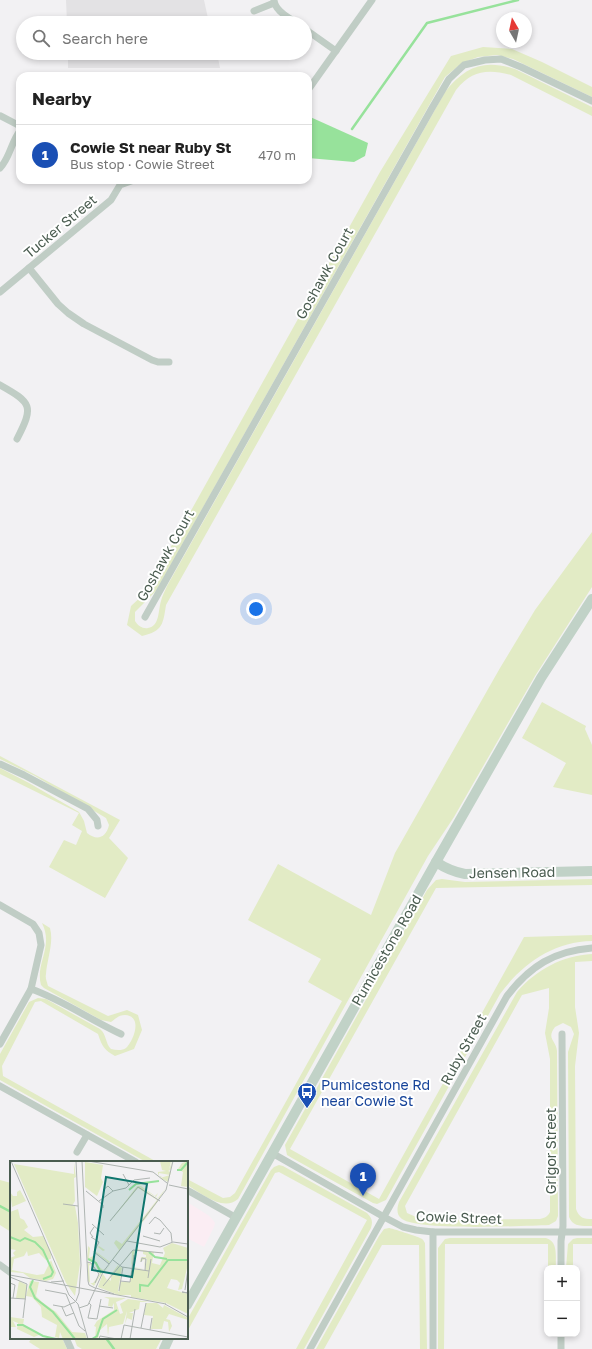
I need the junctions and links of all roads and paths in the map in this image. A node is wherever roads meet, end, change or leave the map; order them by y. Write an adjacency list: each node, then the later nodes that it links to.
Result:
1 (372, 0): 6 (street)
2 (274, 1): 3 (street); 4 (street)
3 (254, 10)
4 (286, 16)
5 (312, 34): 6 (street)
6 (336, 51): 7 (street)
7 (312, 84)
8 (592, 101): 20 (street, Goshawk Court)
9 (2, 116): 10 (street)
10 (16, 124)
11 (16, 137): 12 (street)
12 (0, 168)
13 (118, 184): 14 (street, Tucker Street)
14 (29, 268): 15 (street, Tucker Street); 16 (street)
15 (0, 292)
16 (169, 362)
17 (0, 385): 18 (street)
18 (17, 439)
19 (592, 599): 23 (main road, Pumicestone Road)
20 (145, 617)
21 (0, 764): 22 (street)
22 (98, 826)
23 (436, 862): 24 (main road, Jensen Road); 34 (main road, Pumicestone Road)
24 (592, 871)
25 (0, 905): 27 (street)
26 (592, 948): 38 (street, Ruby Street)
27 (31, 989): 28 (street); 30 (street)
28 (121, 1034)
29 (562, 1034): 40 (street, Grigor Street)
30 (0, 1044)
31 (0, 1086): 32 (street)
32 (87, 1135): 33 (street); 35 (street)
33 (77, 1152)
34 (272, 1153): 37 (main road, Pumicestone Road); 38 (street, Cowie Street)
35 (134, 1161)
36 (188, 1191): 37 (street)
37 (235, 1217): 45 (main road, Pumicestone Road)
38 (384, 1217): 39 (street, Cowie Street); 51 (street, Ruby Street)
39 (433, 1232): 40 (street, Cowie Street); 52 (street)
40 (562, 1232): 41 (street, Cowie Street); 43 (street, Grigor Street)
41 (592, 1232)
42 (0, 1265): 44 (street)
43 (561, 1265)
44 (10, 1272)
45 (188, 1303)
46 (561, 1337): 53 (street)
47 (66, 1339): 49 (street)
48 (169, 1339): 50 (main road)
49 (71, 1349)
50 (164, 1349)
51 (310, 1349)
52 (433, 1349)
53 (561, 1349)

